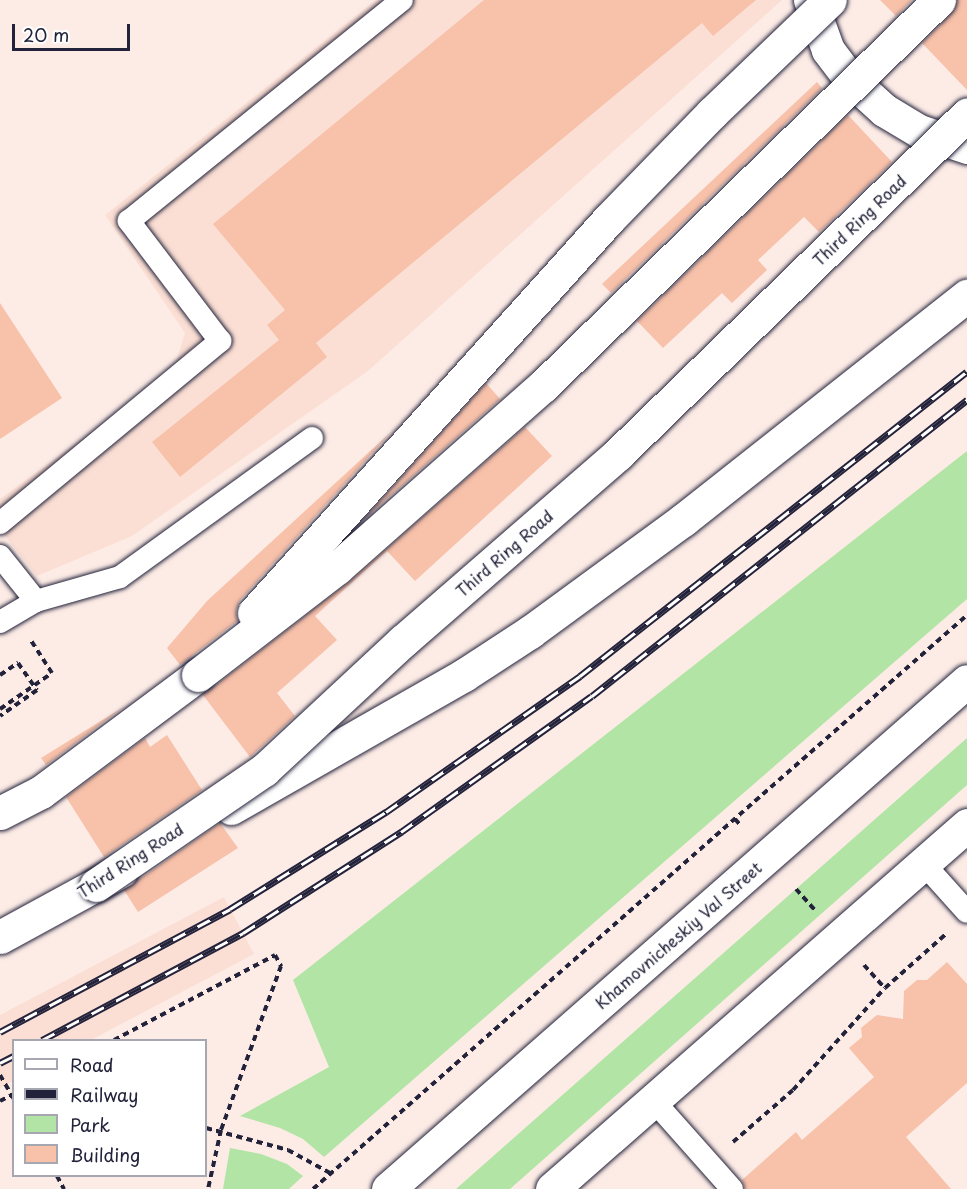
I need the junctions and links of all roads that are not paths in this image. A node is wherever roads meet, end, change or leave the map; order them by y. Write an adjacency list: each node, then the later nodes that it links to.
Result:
1 (402, 0): 9 (lane)
2 (810, 0): 6 (main road)
3 (830, 0): 13 (main road, bridge)
4 (939, 0): 13 (main road, bridge)
5 (967, 115): 18 (main road, Third Ring Road, bridge)
6 (967, 147)
7 (967, 296): 18 (main road, bridge)
8 (312, 438): 11 (lane)
9 (0, 523)
10 (0, 556): 11 (lane)
11 (36, 601): 12 (lane)
12 (0, 622)
13 (198, 675): 15 (main road)
14 (967, 681): 22 (main road, Khamovnicheskiy Val Street)
15 (0, 813)
16 (967, 825): 17 (main road)
17 (924, 864): 19 (lane); 21 (main road)
18 (96, 885): 20 (main road, Third Ring Road)
19 (967, 912)
20 (0, 937)
21 (653, 1100): 23 (main road); 24 (lane)
22 (388, 1189)
23 (552, 1189)
24 (732, 1189)

